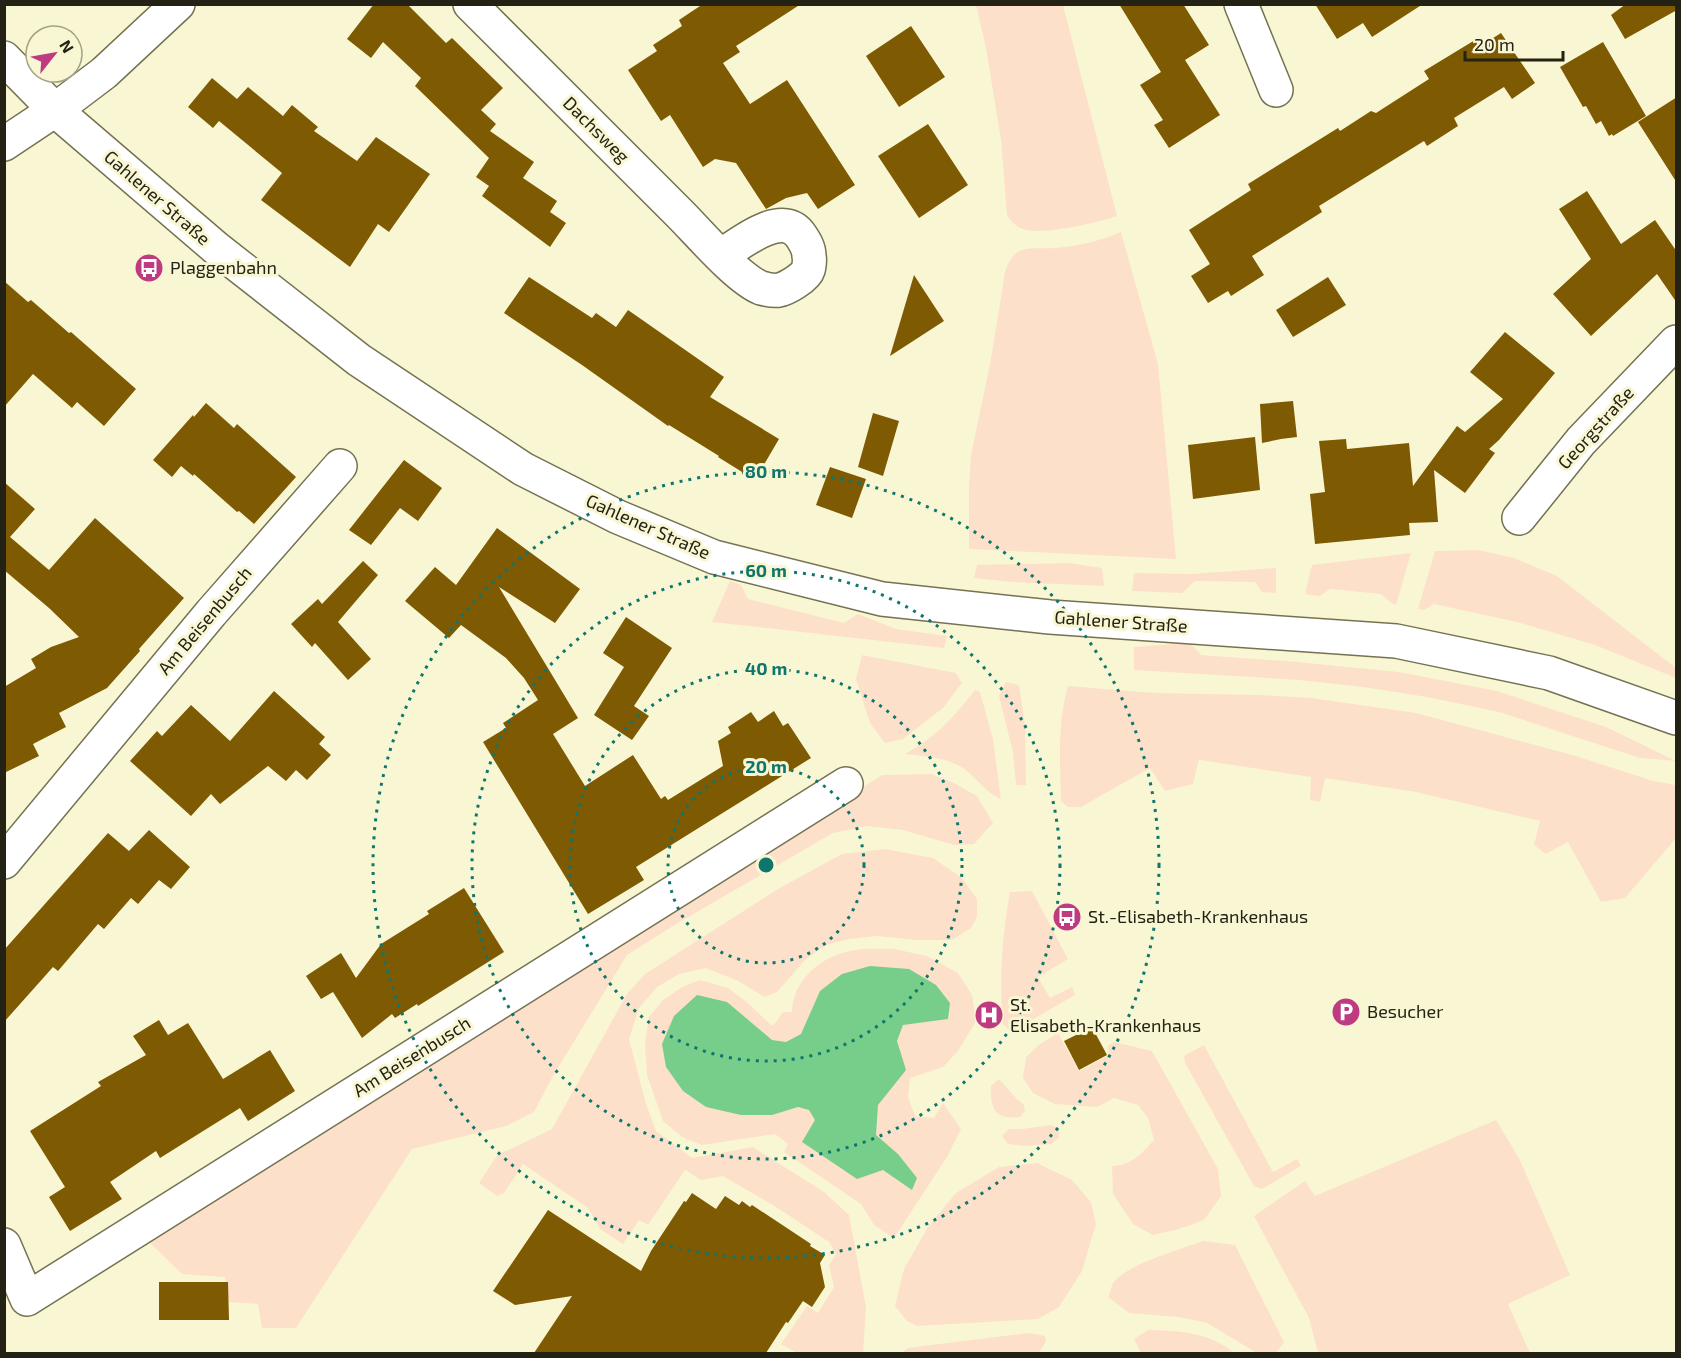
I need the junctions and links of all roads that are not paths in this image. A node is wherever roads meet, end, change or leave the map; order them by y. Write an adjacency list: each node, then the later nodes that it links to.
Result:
1 (178, 4): 6 (street)
2 (470, 4): 8 (street, Dachsweg)
3 (1241, 4): 5 (street)
4 (4, 58): 6 (street, Gahlener Straße)
5 (1276, 90)
6 (55, 110): 7 (street); 12 (street, Gahlener Straße)
7 (4, 144)
8 (721, 256)
9 (1677, 342): 11 (street, Georgstraße)
10 (340, 466): 14 (street, Am Beisenbusch)
11 (1519, 518)
12 (1677, 718)
13 (846, 784): 15 (street, Am Beisenbusch)
14 (4, 862)
15 (4, 1245)

